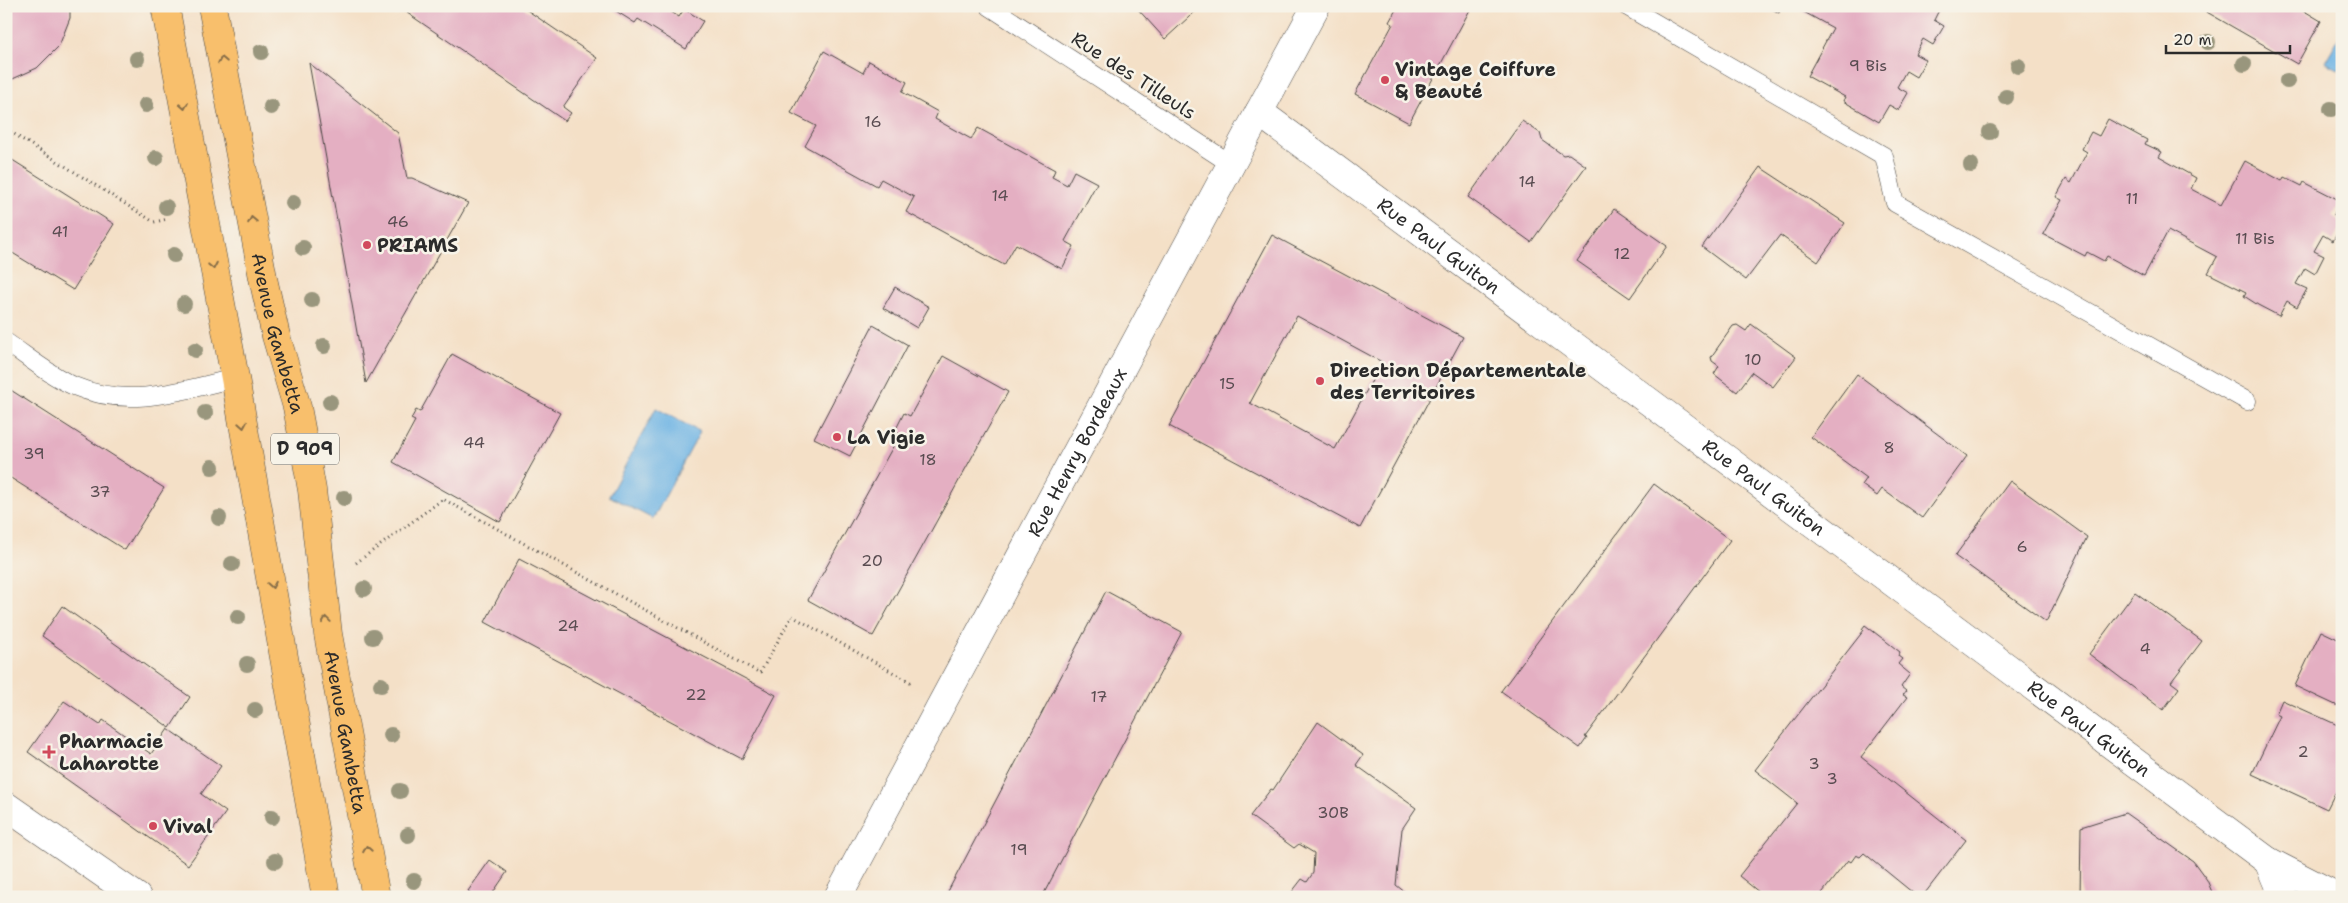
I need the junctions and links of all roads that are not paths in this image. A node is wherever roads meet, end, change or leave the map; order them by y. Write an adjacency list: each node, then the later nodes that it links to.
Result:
1 (165, 6): 9 (main road, D 909, one-way to 9)
2 (212, 6): 15 (main road, Avenue Gambetta / D 909, one-way to 2)
3 (989, 6): 7 (lane, Rue des Tilleuls)
4 (1316, 6): 6 (street, Rue Henry Bordeaux)
5 (1626, 6): 10 (lane)
6 (1259, 112): 7 (street, Rue Henry Bordeaux); 12 (street, Rue Paul Guiton)
7 (1231, 164): 16 (street, Rue Henry Bordeaux)
8 (6, 342): 9 (lane)
9 (235, 378): 14 (main road, D 909, one-way to 14)
10 (2247, 401)
11 (6, 806): 13 (street)
12 (2268, 861): 17 (street, Rue Paul Guiton); 18 (street, Rue Paul Guiton)
13 (137, 897)
14 (326, 897)
15 (376, 897)
16 (838, 897)
17 (2284, 897)
18 (2338, 897)

